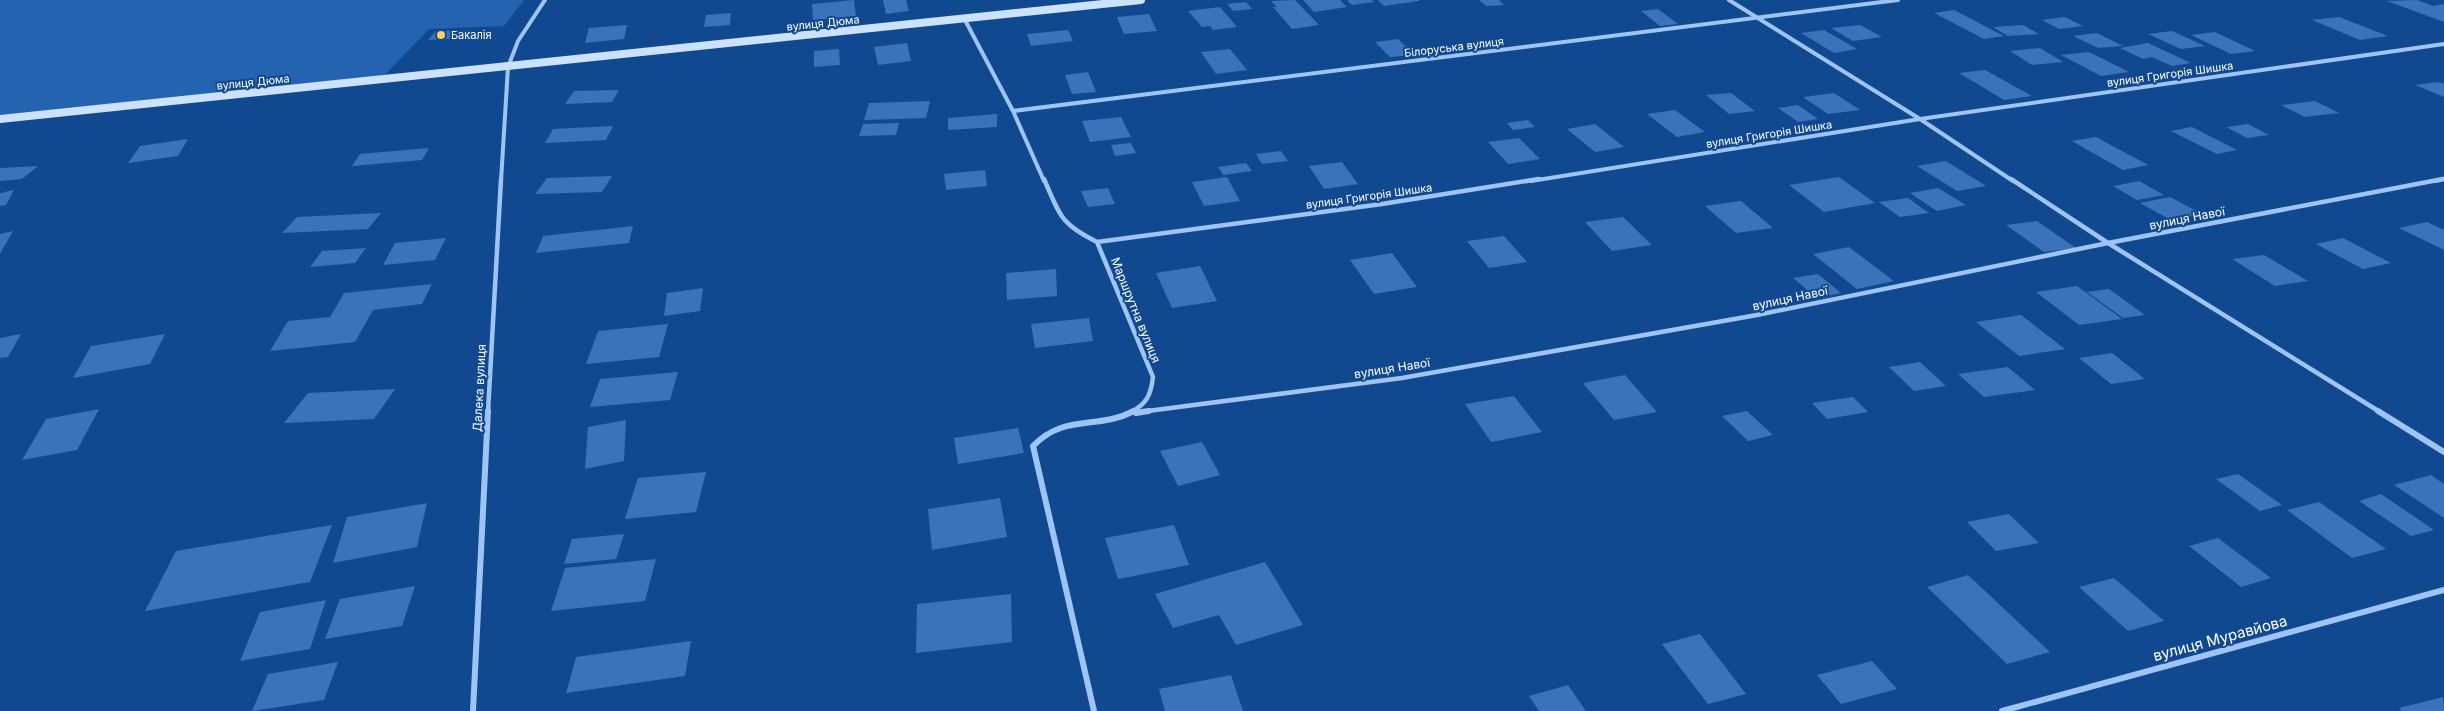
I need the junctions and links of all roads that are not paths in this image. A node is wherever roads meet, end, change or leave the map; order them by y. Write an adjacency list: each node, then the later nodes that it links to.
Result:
1 (545, 0): 8 (street)
2 (1141, 0): 6 (street, вулиця Дюма)
3 (1729, 0): 5 (street)
4 (1898, 0): 5 (street, Білоруська вулиця)
5 (1757, 18): 9 (street, Білоруська вулиця); 11 (street)
6 (965, 20): 8 (street, вулиця Дюма); 9 (street)
7 (2444, 44): 11 (street, вулиця Григорія Шишка)
8 (508, 67): 10 (street, вулиця Дюма); 18 (street, Далека вулиця)
9 (1013, 111): 13 (street)
10 (0, 119)
11 (1920, 119): 13 (street, вулиця Григорія Шишка); 14 (street)
12 (2444, 179): 14 (street, вулиця Навої)
13 (1097, 242): 15 (street, Маршрутна вулиця)
14 (2108, 243): 15 (street, вулиця Навої); 16 (street)
15 (1136, 413): 19 (street)
16 (2444, 452)
17 (2444, 590): 20 (street, вулиця Муравйова)
18 (472, 711)
19 (1094, 711)
20 (2002, 711)

